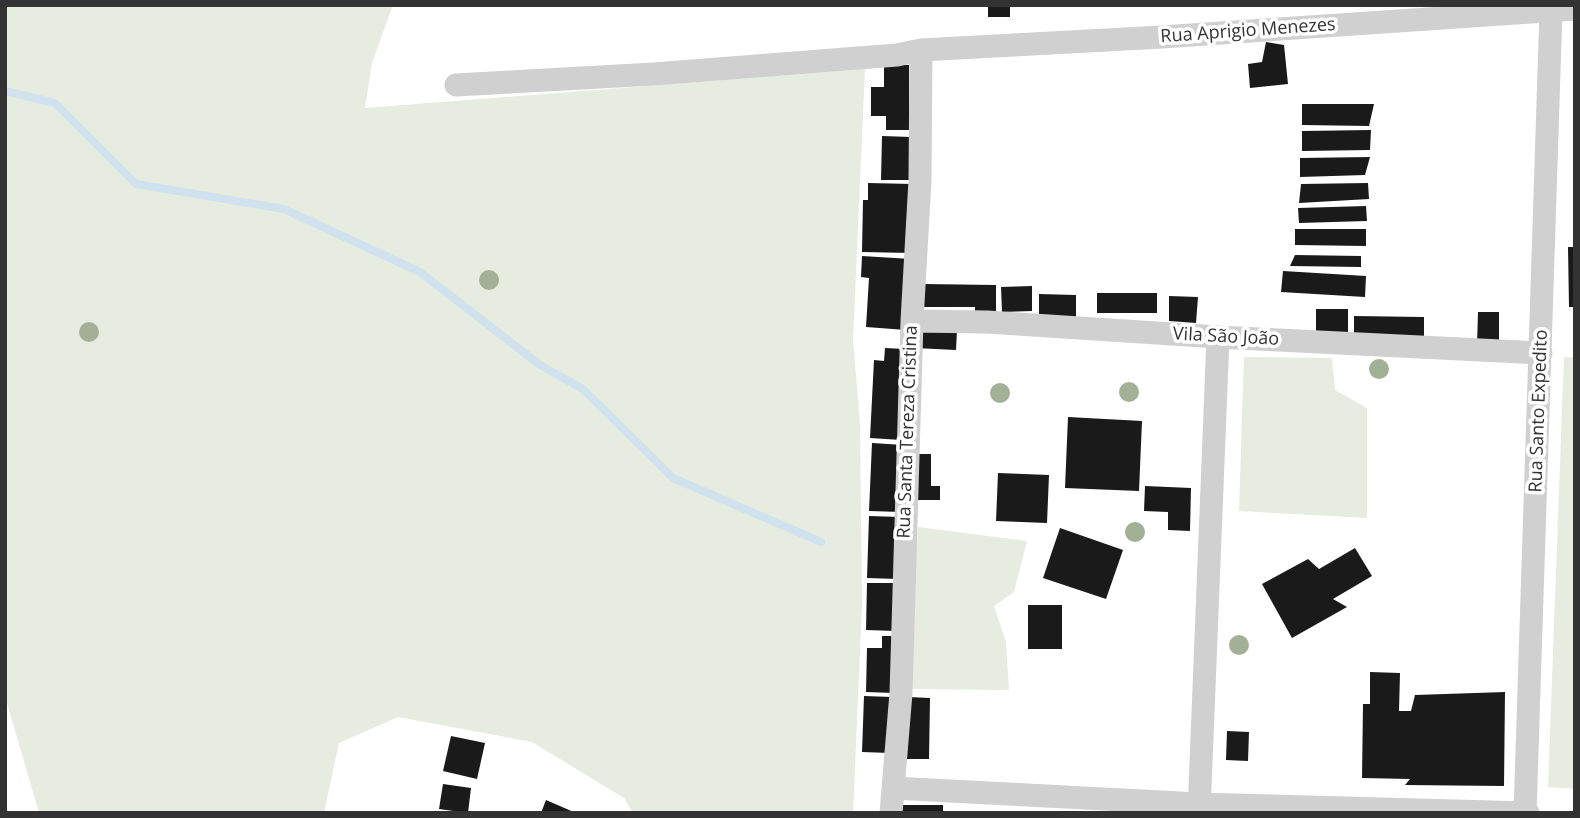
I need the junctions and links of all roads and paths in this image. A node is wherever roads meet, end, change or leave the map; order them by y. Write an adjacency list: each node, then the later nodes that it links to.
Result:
1 (1575, 9): 2 (street, Rua Aprigio Menezes)
2 (1551, 10): 3 (street, Rua Aprigio Menezes); 7 (street, Rua Santo Expedito)
3 (921, 50): 4 (street, Rua Aprigio Menezes); 5 (street, Rua Santa Tereza Cristina)
4 (456, 85)
5 (912, 321): 6 (street, Vila São João); 8 (street, Rua Santa Tereza Cristina)
6 (1218, 337): 7 (street, Vila São João); 9 (street)
7 (1541, 353): 11 (street, Rua Santo Expedito)
8 (893, 788): 9 (street); 10 (street, Rua Santa Tereza Cristina)
9 (1199, 808): 11 (street)
10 (891, 813)
11 (1526, 813)

